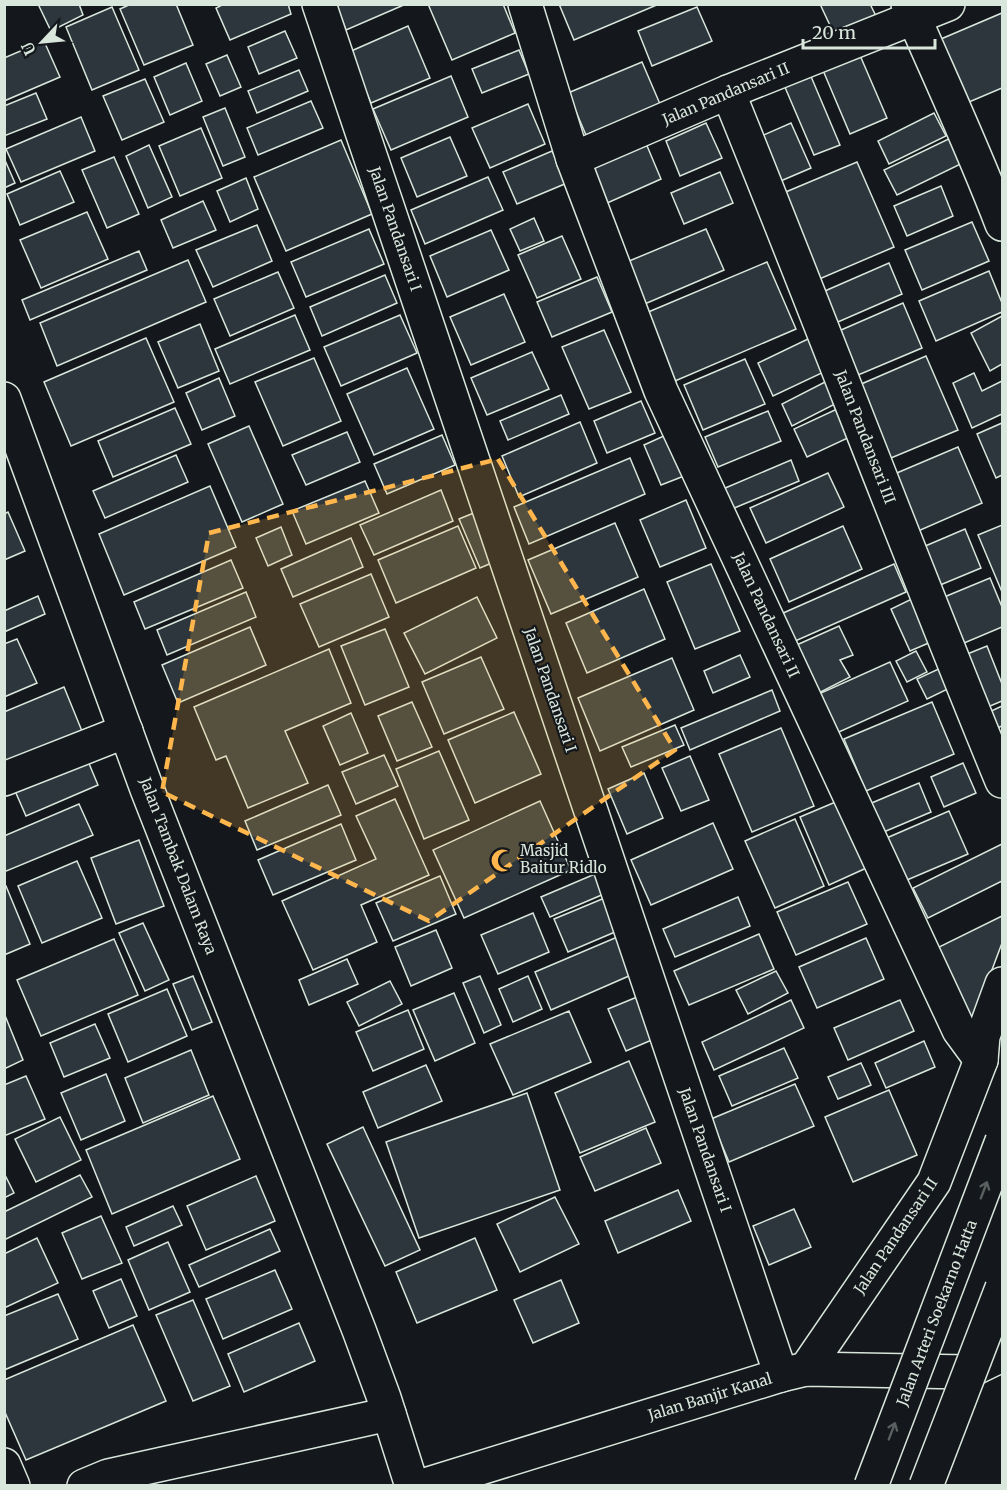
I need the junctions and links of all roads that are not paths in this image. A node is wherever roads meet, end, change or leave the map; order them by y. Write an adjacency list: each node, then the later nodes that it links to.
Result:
1 (319, 4): 17 (street, Jalan Pandansari I)
2 (525, 4): 6 (street, Jalan Pandansari II)
3 (948, 4): 4 (street, Jalan Pandansari II)
4 (911, 12): 5 (street, Jalan Pandansari II); 7 (street)
5 (728, 92): 6 (street, Jalan Pandansari II); 11 (street, Jalan Pandansari III)
6 (573, 159): 13 (street, Jalan Pandansari II)
7 (1002, 224)
8 (4, 399): 9 (street, Jalan Tambak Dalam Raya)
9 (126, 731): 10 (street); 18 (street, Jalan Tambak Dalam Raya)
10 (4, 779)
11 (1002, 781)
12 (1002, 984): 13 (street, Jalan Pandansari II)
13 (981, 1060): 17 (street, Jalan Pandansari II)
14 (1002, 1141): 24 (street, Jalan Arteri Soekarno Hatta, one-way to 14, bridge)
15 (1002, 1288): 25 (street, bridge)
16 (1002, 1355): 17 (street, Jalan Banjir Kanal)
17 (794, 1372): 23 (street, Jalan Banjir Kanal)
18 (386, 1406): 21 (street); 22 (street, Jalan Tambak Dalam Raya)
19 (4, 1465): 20 (street)
20 (13, 1485)
21 (84, 1485)
22 (412, 1485)
23 (422, 1485)
24 (871, 1485)
25 (926, 1485)

